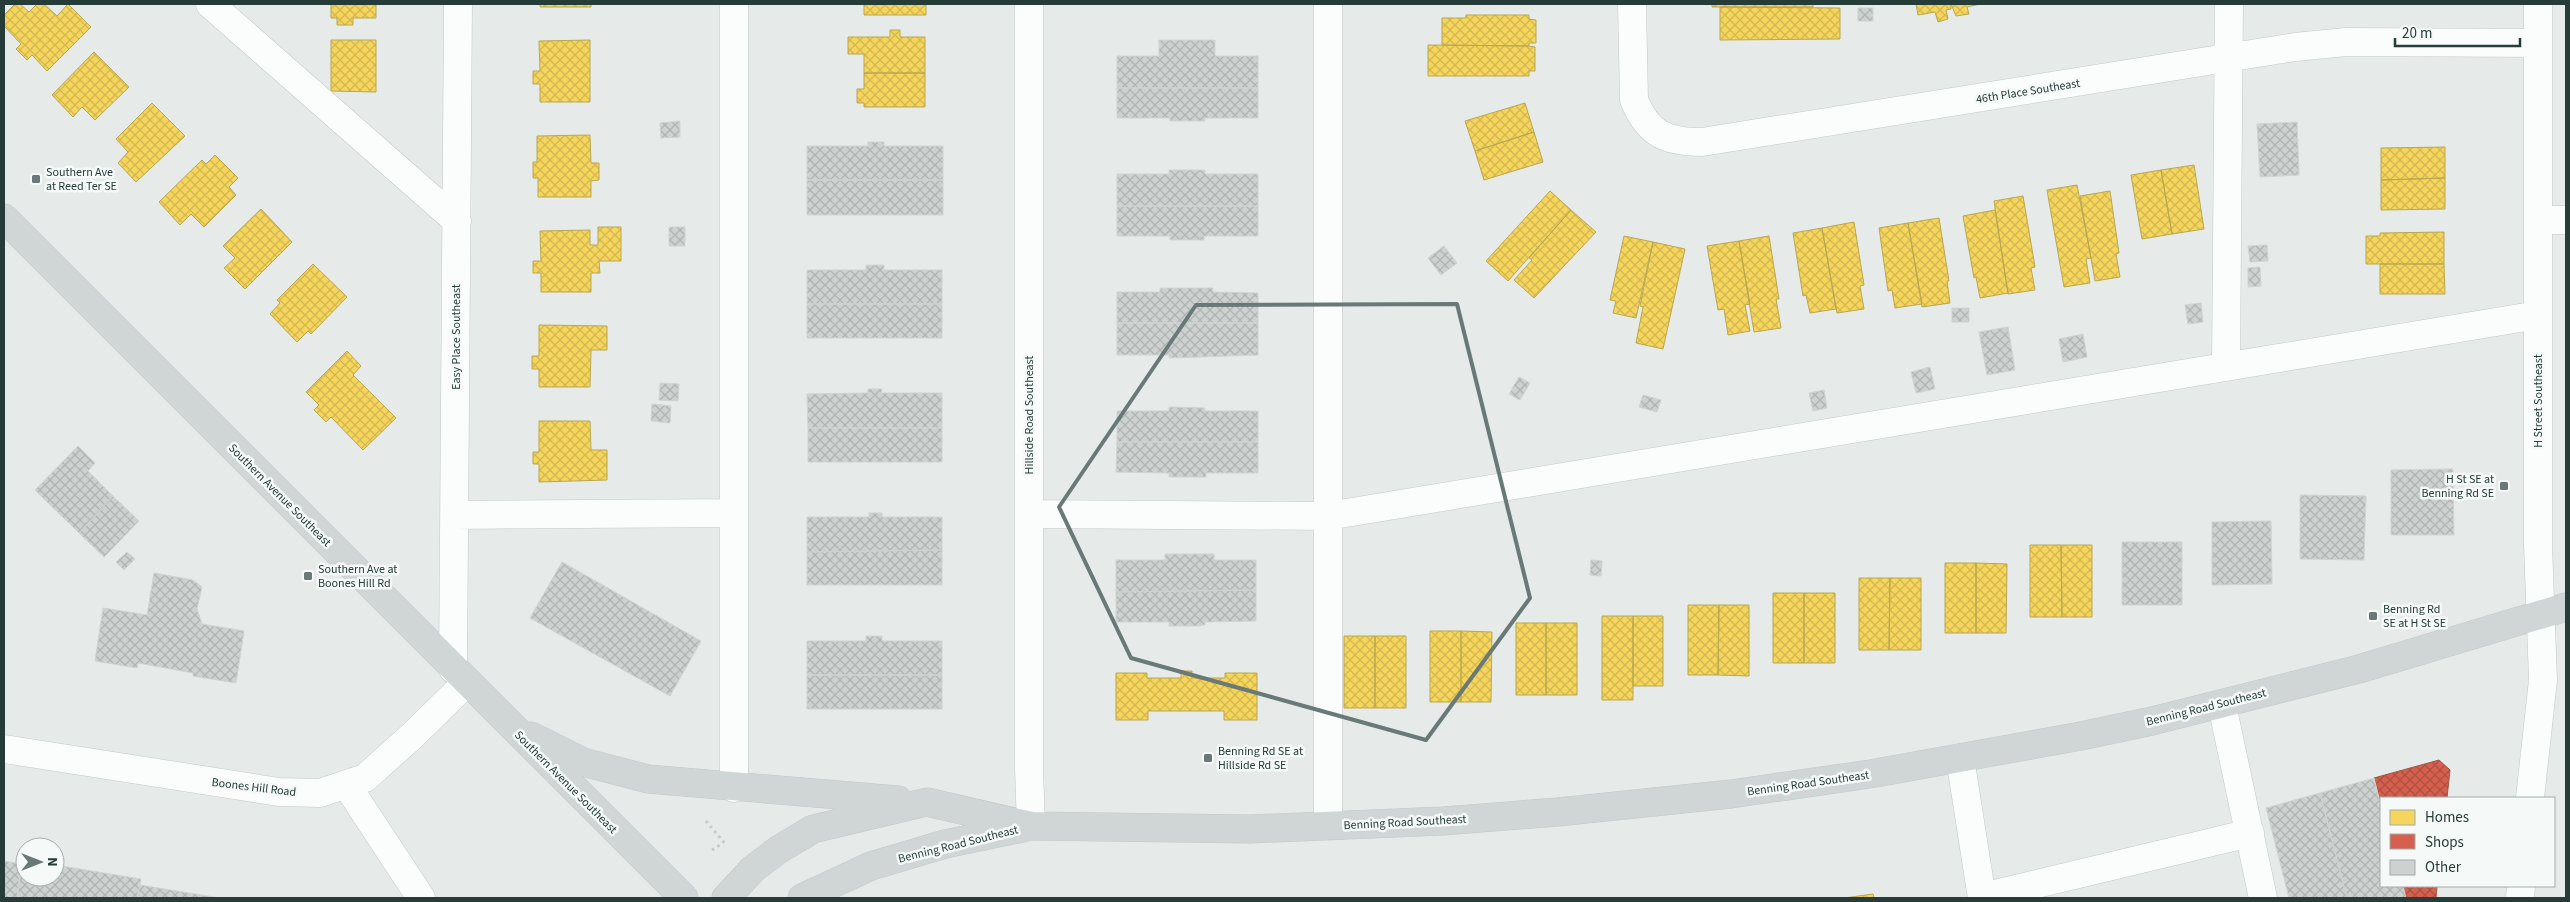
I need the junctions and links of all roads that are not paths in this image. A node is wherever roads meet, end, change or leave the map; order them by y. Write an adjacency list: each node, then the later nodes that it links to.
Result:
1 (210, 4): 14 (street)
2 (458, 4): 14 (street, Easy Place Southeast)
3 (734, 4): 17 (street)
4 (1029, 4): 18 (street, Hillside Road Southeast)
5 (1328, 4): 20 (street)
6 (1632, 4): 10 (street, 46th Place Southeast)
7 (2229, 4): 10 (street)
8 (2538, 4): 9 (street, H Street Southeast)
9 (2538, 43): 10 (street, 46th Place Southeast); 12 (street, H Street Southeast)
10 (2228, 58): 16 (street)
11 (4, 218): 23 (main road, Southern Avenue Southeast)
12 (2538, 220): 13 (street); 15 (street, H Street Southeast)
13 (2566, 220)
14 (457, 221): 19 (street, Easy Place Southeast)
15 (2538, 315): 16 (street); 22 (street, H Street Southeast)
16 (2226, 367): 20 (street)
17 (734, 513): 19 (street); 29 (street)
18 (1029, 514): 20 (street); 32 (street, Hillside Road Southeast)
19 (455, 515): 23 (street, Easy Place Southeast)
20 (1328, 516): 33 (street)
21 (2566, 607): 22 (main road, Benning Road Southeast)
22 (2540, 614): 24 (main road, Benning Road Southeast); 30 (street, H Street Southeast)
23 (460, 676): 25 (main road, Southern Avenue Southeast); 28 (street, Boones Hill Road)
24 (2222, 704): 27 (main road, Benning Road Southeast); 34 (street)
25 (510, 725): 29 (main road); 37 (main road, Southern Avenue Southeast)
26 (4, 749): 28 (street, Boones Hill Road)
27 (1960, 758): 33 (main road, Benning Road Southeast); 35 (street)
28 (346, 784): 36 (street)
29 (734, 788): 31 (main road)
30 (2530, 797)
31 (927, 802): 32 (main road, Benning Road Southeast); 38 (main road, Benning Road Southeast)
32 (1031, 826): 33 (main road, Benning Road Southeast); 39 (main road, Benning Road Southeast)
33 (1328, 826)
34 (2250, 833): 35 (street); 40 (street)
35 (1982, 897)
36 (421, 898)
37 (684, 898)
38 (726, 898)
39 (802, 898)
40 (2263, 898)

